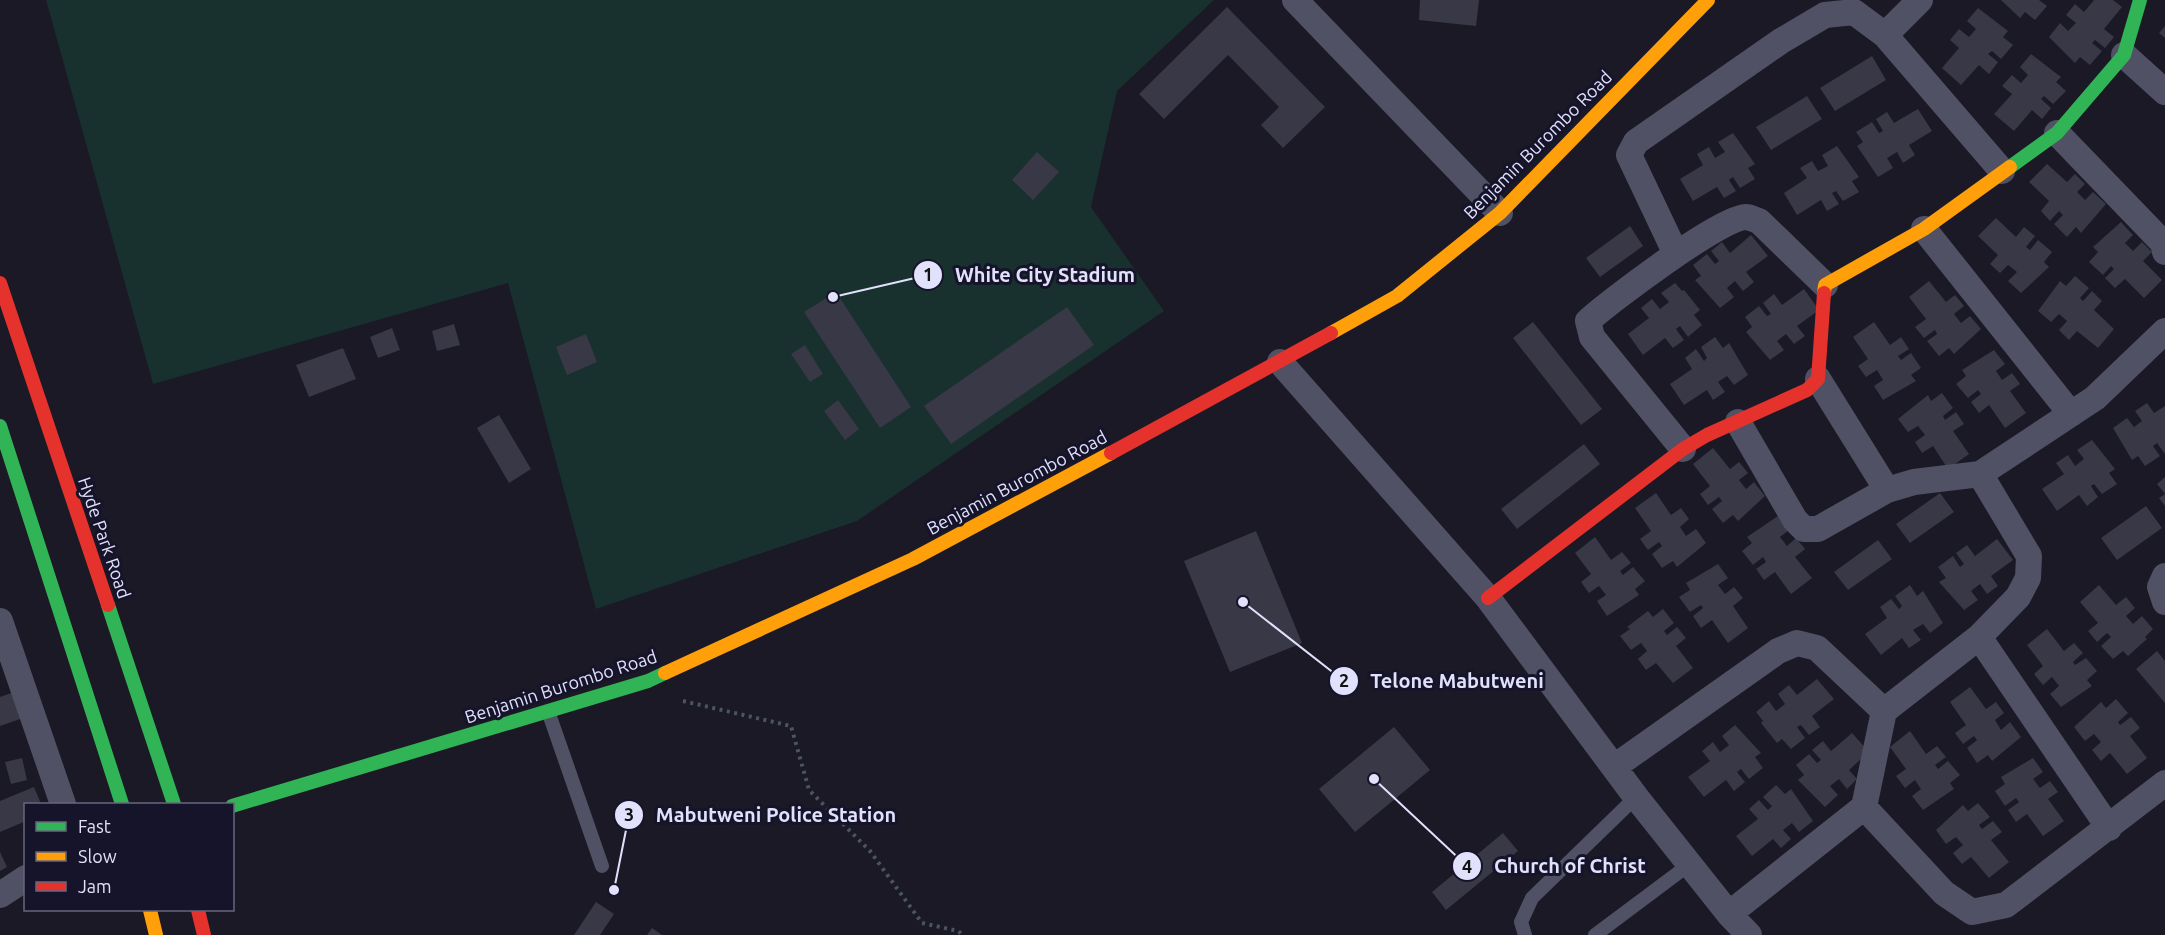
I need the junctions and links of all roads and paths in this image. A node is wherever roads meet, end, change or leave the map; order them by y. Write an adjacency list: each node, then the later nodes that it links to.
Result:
1 (1295, 0): 10 (street)
2 (1708, 0): 10 (street, Benjamin Burombo Road)
3 (1920, 0): 5 (street)
4 (2140, 0): 6 (street)
5 (1886, 35): 9 (street); 13 (street)
6 (2124, 55): 7 (street); 8 (street)
7 (2165, 92)
8 (2057, 133): 9 (street); 12 (street)
9 (2002, 171): 11 (street)
10 (1500, 213): 17 (street, Benjamin Burombo Road)
11 (1924, 229): 15 (street); 19 (street)
12 (2164, 245)
13 (1676, 254): 15 (street); 22 (street)
14 (0, 283): 38 (street, Hyde Park Road)
15 (1825, 285): 18 (street)
16 (2165, 331): 19 (street)
17 (1280, 362): 26 (street); 30 (street, Benjamin Burombo Road)
18 (1818, 380): 20 (street); 24 (street)
19 (2071, 414): 23 (street)
20 (1738, 422): 22 (street); 24 (street)
21 (0, 426): 37 (street)
22 (1683, 449): 26 (street)
23 (1980, 474): 24 (street); 29 (street)
24 (1887, 490)
25 (2165, 576): 27 (street)
26 (1488, 598): 33 (street)
27 (2165, 602)
28 (0, 621): 36 (street)
29 (1979, 637): 32 (street); 41 (street)
30 (648, 681): 31 (street, Benjamin Burombo Road); 51 (path)
31 (548, 711): 39 (street, Benjamin Burombo Road); 43 (lane)
32 (1884, 711): 33 (street); 40 (street)
33 (1614, 767): 35 (street)
34 (2165, 783): 41 (street)
35 (1636, 797): 42 (street); 52 (lane)
36 (63, 803)
37 (122, 803)
38 (174, 803)
39 (234, 805)
40 (1864, 807): 41 (street); 48 (street)
41 (2109, 828)
42 (1690, 864): 48 (street); 53 (lane)
43 (603, 866)
44 (24, 879): 45 (street)
45 (0, 895)
46 (150, 911): 49 (street)
47 (198, 911): 50 (street)
48 (1729, 914): 54 (street)
49 (156, 935)
50 (204, 935)
51 (963, 935)
52 (1525, 935)
53 (1595, 935)
54 (1749, 935)

